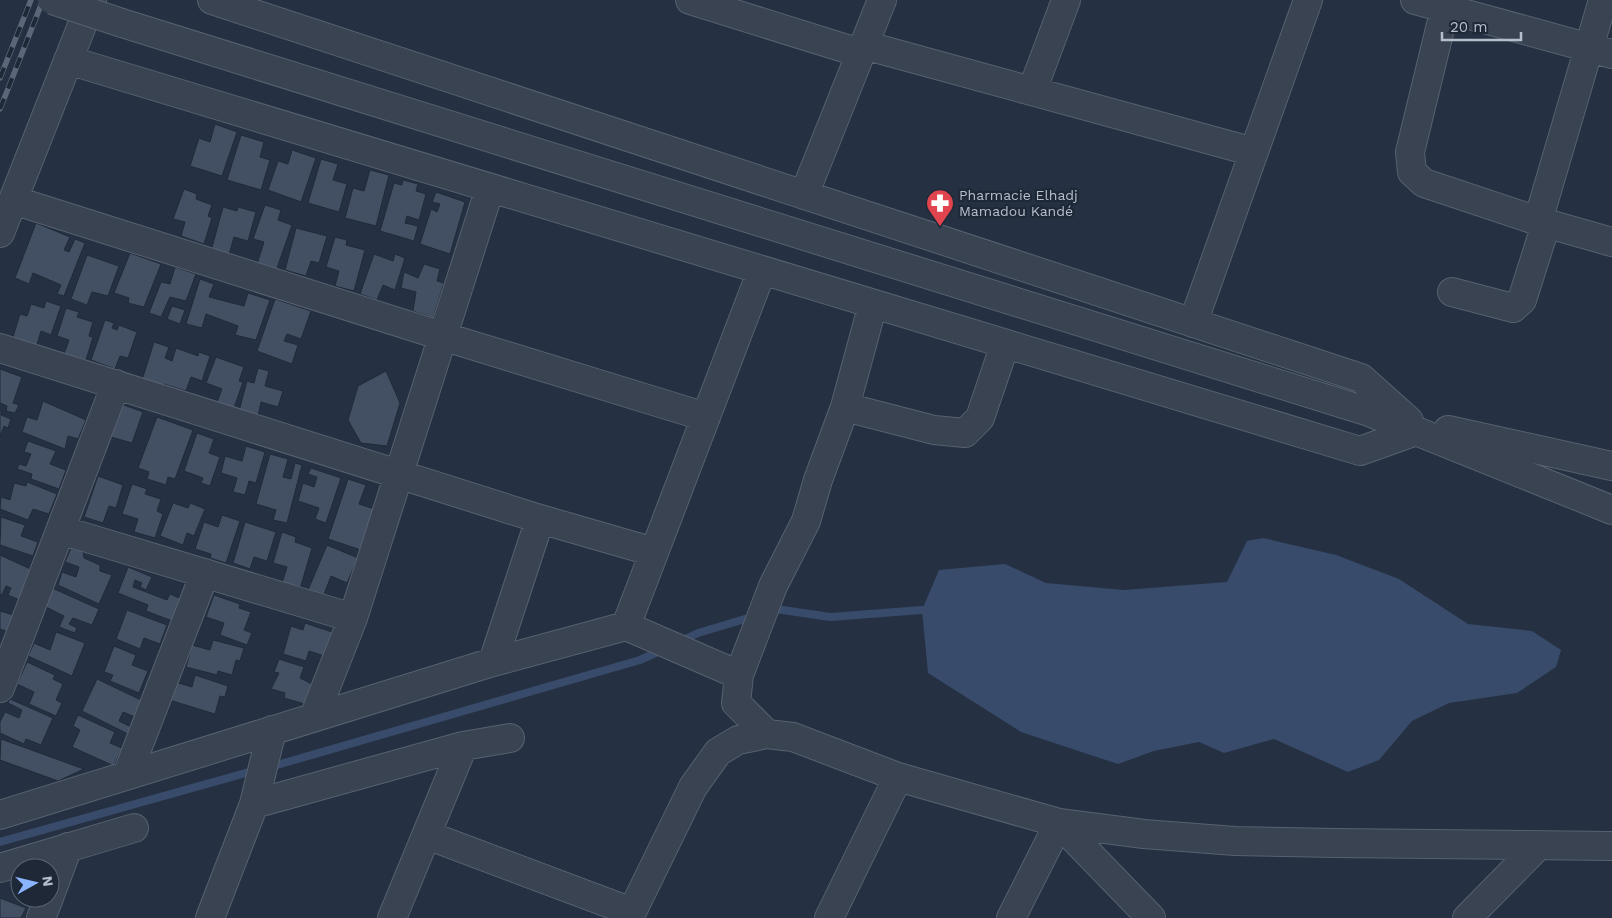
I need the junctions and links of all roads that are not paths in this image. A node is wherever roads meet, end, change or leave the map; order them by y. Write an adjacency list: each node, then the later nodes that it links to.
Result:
1 (52, 0): 32 (street, bridge)
2 (92, 0): 13 (street)
3 (212, 0): 17 (street)
4 (690, 0): 11 (street)
5 (882, 0): 11 (street)
6 (1066, 0): 14 (street)
7 (1308, 0): 15 (street)
8 (1415, 0): 10 (street)
9 (1603, 0): 12 (street)
10 (1446, 4): 12 (street); 19 (street)
11 (862, 49): 14 (street); 17 (street)
12 (1601, 51): 19 (street)
13 (68, 60): 16 (street); 18 (street)
14 (1032, 91): 15 (street)
15 (1254, 152): 25 (street)
16 (490, 188): 22 (street); 26 (street)
17 (804, 195): 25 (street)
18 (13, 200): 20 (street); 26 (street)
19 (1542, 222): 21 (street); 23 (street)
20 (0, 234)
21 (1612, 242)
22 (762, 270): 24 (street); 31 (street)
23 (1452, 292)
24 (873, 304): 27 (street); 30 (street)
25 (1193, 323): 32 (street)
26 (442, 336): 31 (street); 34 (street)
27 (1005, 344): 30 (street); 32 (street)
28 (0, 348): 29 (street)
29 (116, 384): 34 (street); 37 (street)
30 (845, 407): 43 (street)
31 (706, 417): 38 (street)
32 (1413, 426): 33 (street); 35 (street)
33 (1612, 466)
34 (399, 474): 36 (street); 40 (street)
35 (1612, 510)
36 (540, 518): 38 (street); 42 (street)
37 (60, 530): 39 (street); 44 (street)
38 (654, 552): 41 (street)
39 (205, 573): 40 (street); 50 (street)
40 (352, 618): 45 (street)
41 (626, 626): 42 (street); 43 (street)
42 (493, 662): 45 (street)
43 (739, 675): 47 (street)
44 (0, 688)
45 (314, 717): 46 (street)
46 (272, 730): 50 (street); 52 (street)
47 (767, 734): 51 (street); 62 (street)
48 (510, 738): 49 (street)
49 (463, 746): 52 (street); 56 (street)
50 (127, 775): 53 (street)
51 (898, 777): 54 (street); 65 (street)
52 (254, 804): 63 (street)
53 (0, 815)
54 (1059, 823): 57 (street); 66 (street); 67 (street)
55 (134, 828): 59 (street)
56 (427, 835): 62 (street); 64 (street)
57 (1538, 846): 58 (street); 68 (street)
58 (1612, 846)
59 (68, 847): 60 (street); 61 (street)
60 (0, 868)
61 (60, 868)
62 (631, 915)
63 (216, 916)
64 (392, 918)
65 (829, 918)
66 (1011, 918)
67 (1150, 918)
68 (1467, 918)

